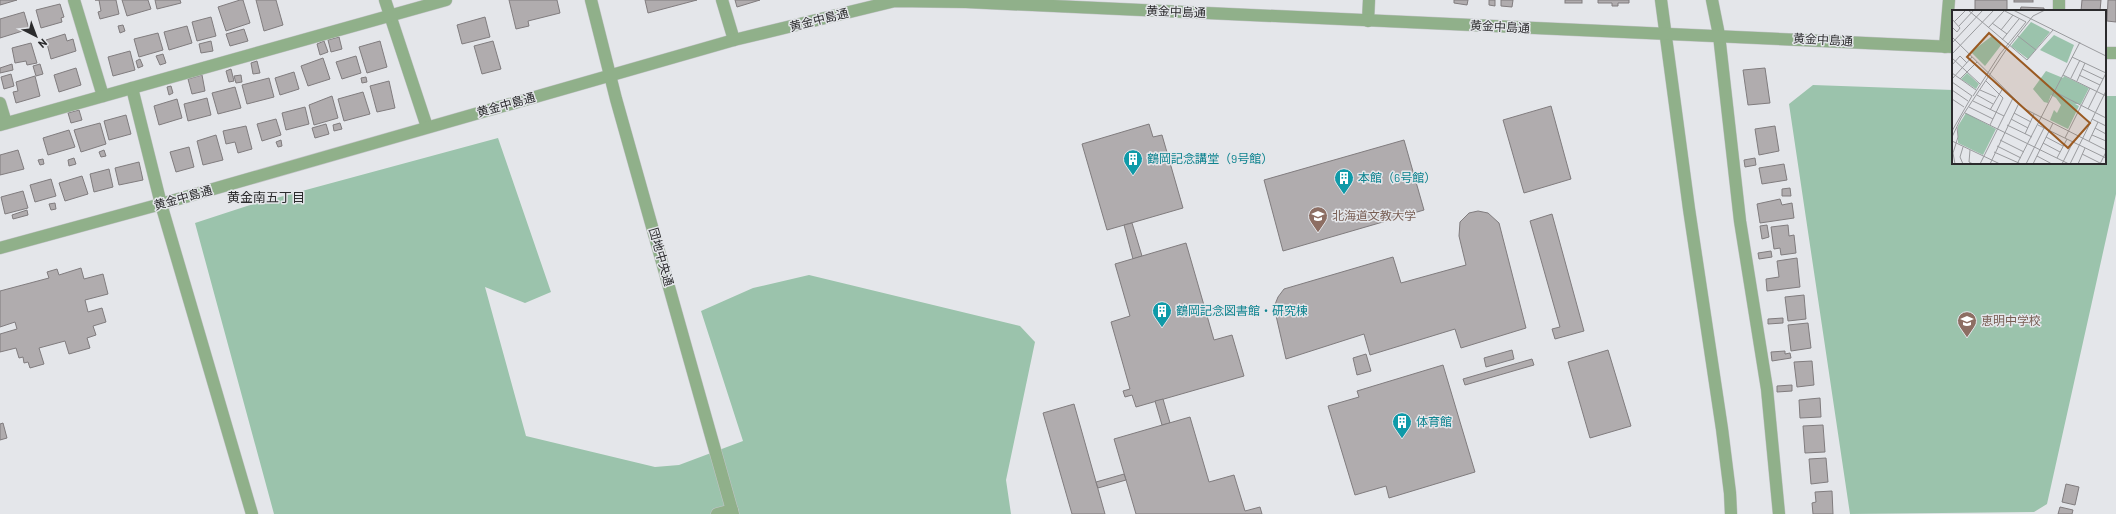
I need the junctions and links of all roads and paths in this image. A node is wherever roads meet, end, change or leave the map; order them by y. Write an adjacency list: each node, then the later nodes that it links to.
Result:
1 (74, 0): 22 (street)
2 (385, 0): 12 (street)
3 (446, 0): 12 (street)
4 (591, 0): 20 (street, 団地中央通)
5 (722, 0): 16 (street)
6 (1370, 0): 13 (street)
7 (1661, 0): 14 (street)
8 (1712, 0): 15 (street)
9 (1949, 0): 17 (street)
10 (1036, 3): 11 (street, 黄金中島通); 16 (street, 黄金中島通)
11 (1156, 5): 13 (street, 黄金中島通)
12 (390, 16): 21 (street); 25 (street)
13 (1368, 20): 14 (street, 黄金中島通)
14 (1667, 35): 15 (street, 黄金中島通); 31 (street)
15 (1719, 35): 17 (street, 黄金中島通); 32 (street)
16 (734, 40): 20 (street, 黄金中島通)
17 (1949, 47)
18 (2106, 53): 19 (street)
19 (2116, 54)
20 (609, 75): 25 (street, 黄金中島通); 28 (street, 団地中央通)
21 (132, 88): 22 (street); 26 (street)
22 (103, 96): 24 (street)
23 (0, 103): 24 (street)
24 (3, 124)
25 (427, 127): 26 (street, 黄金中島通)
26 (161, 204): 27 (street, 黄金中島通); 29 (street)
27 (0, 248)
28 (732, 512): 30 (street)
29 (252, 514)
30 (717, 514)
31 (1731, 514)
32 (1779, 514)

